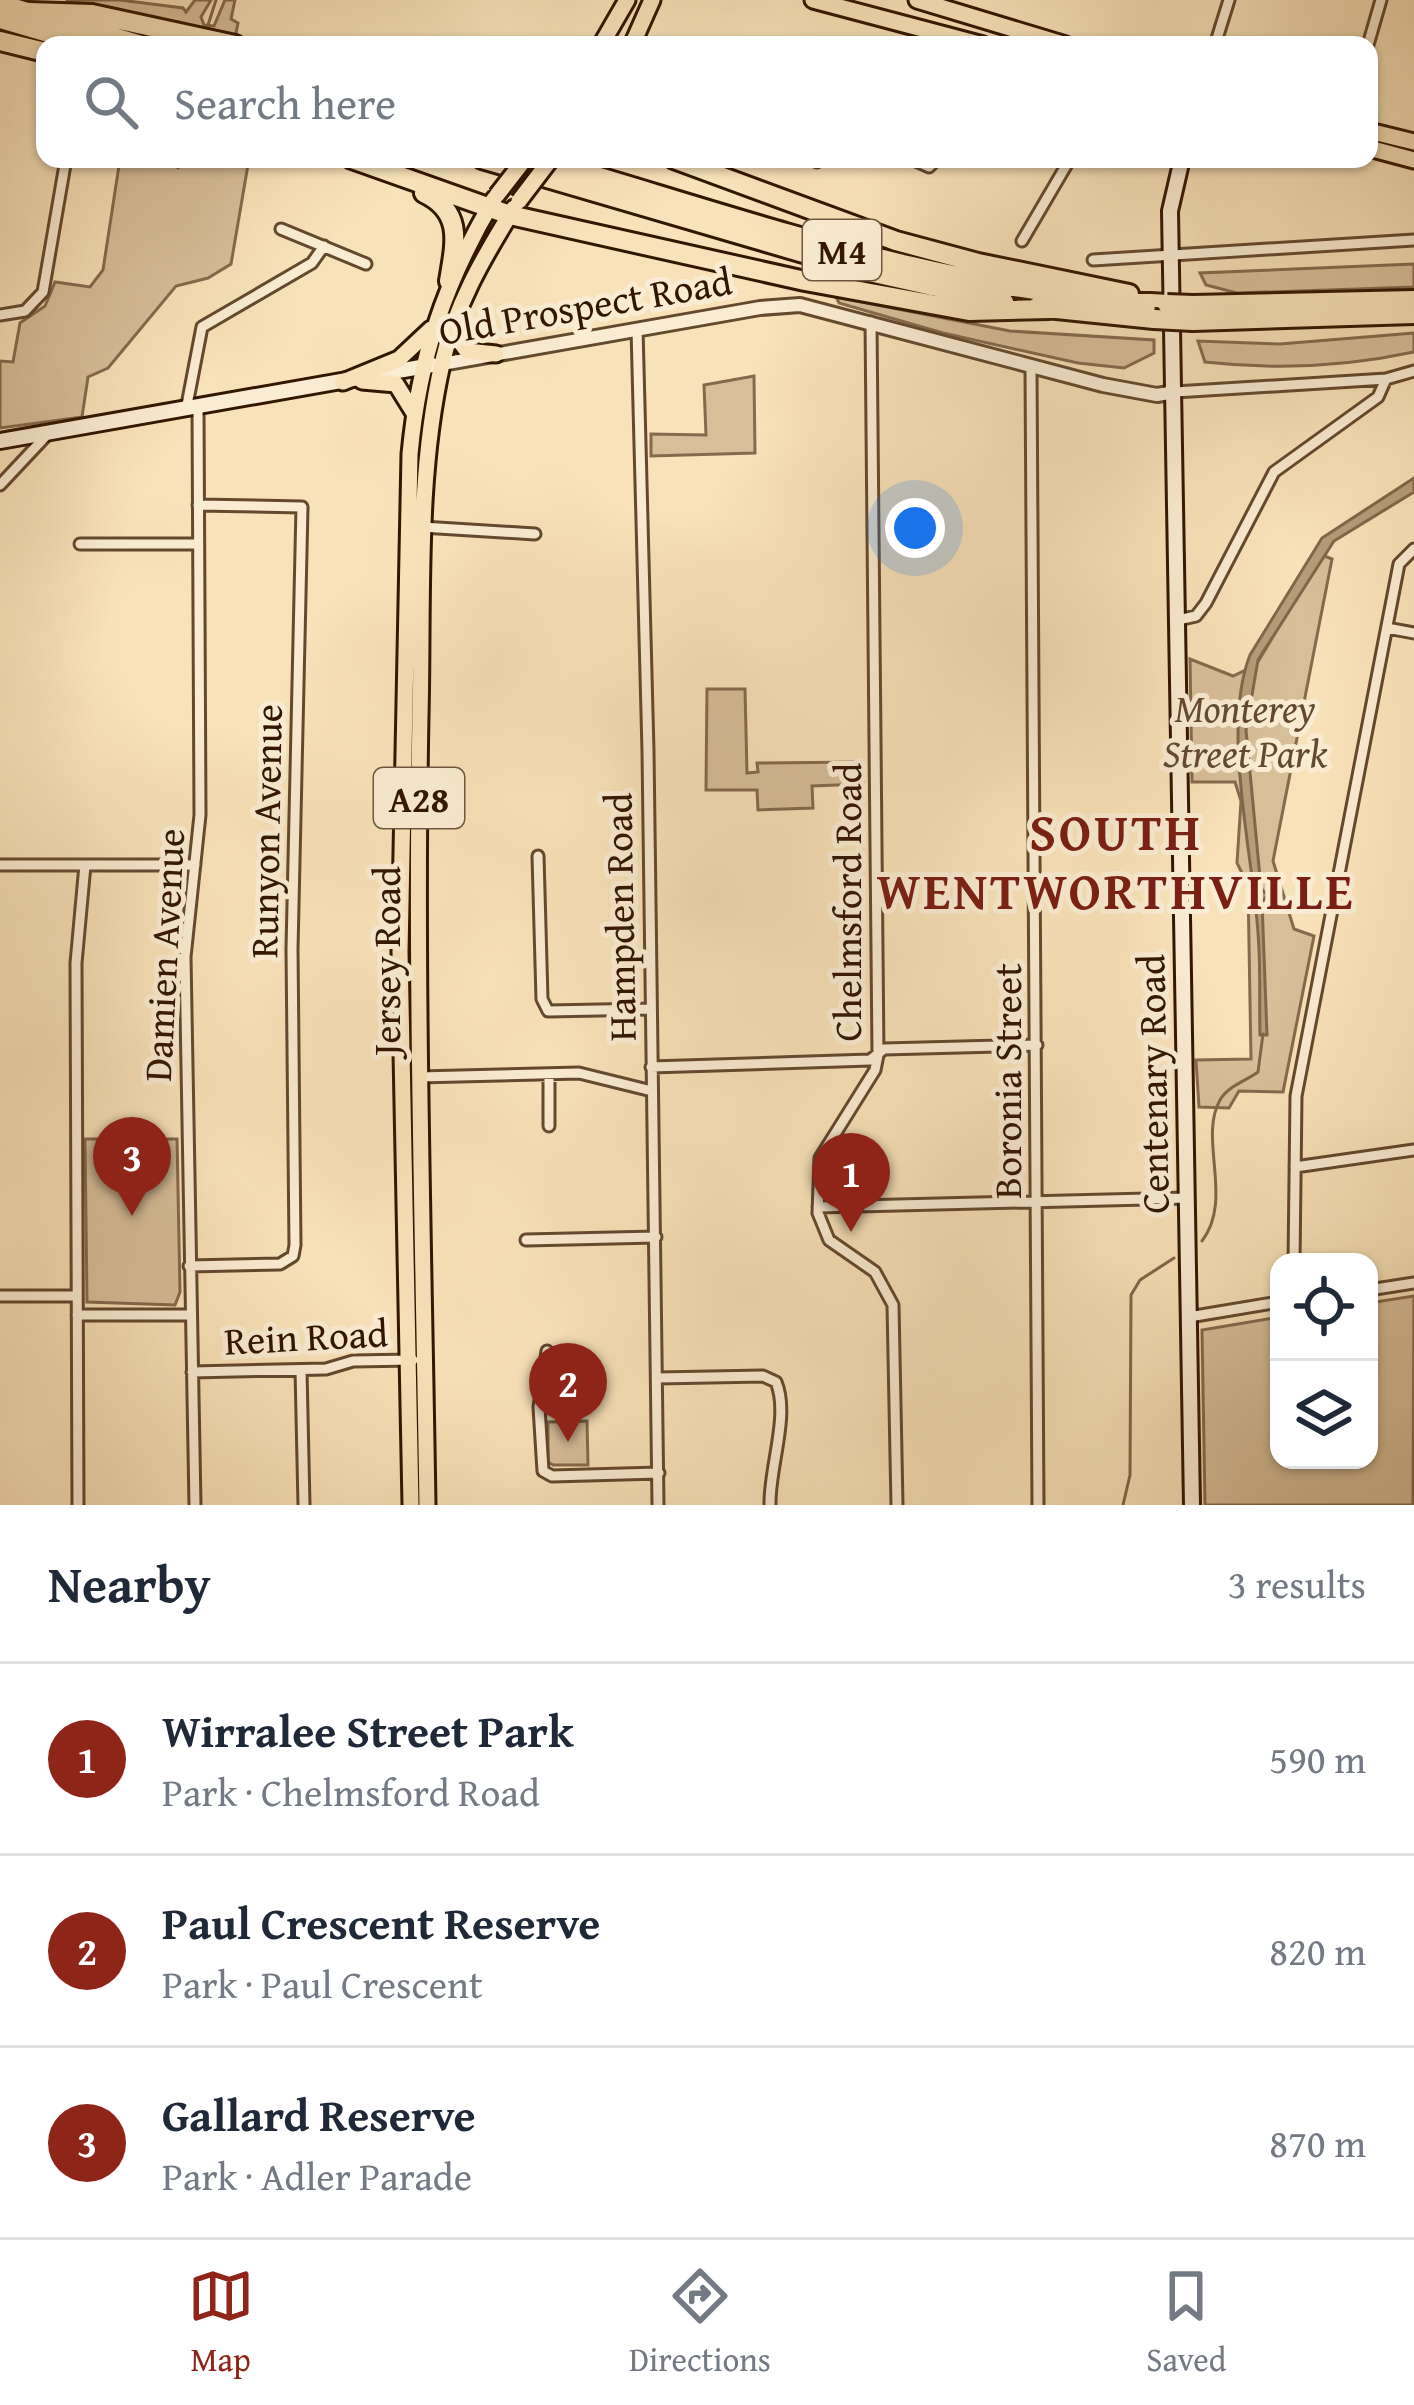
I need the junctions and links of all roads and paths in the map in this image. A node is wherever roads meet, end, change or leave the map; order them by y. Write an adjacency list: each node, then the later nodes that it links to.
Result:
1 (623, 0): 14 (highway)
2 (652, 0): 15 (highway)
3 (814, 0): 10 (highway)
4 (917, 0): 18 (highway)
5 (1229, 0): 19 (street)
6 (1381, 0): 20 (street)
7 (0, 4): 8 (highway)
8 (29, 12): 12 (highway); 13 (highway)
9 (0, 19): 11 (highway)
10 (933, 32): 16 (street); 17 (highway)
11 (59, 36)
12 (110, 36)
13 (193, 36)
14 (606, 36)
15 (636, 36)
16 (929, 36)
17 (948, 36)
18 (1036, 36)
19 (1218, 36)
20 (1371, 36)
21 (1, 41): 22 (highway)
22 (36, 53)
23 (1378, 132): 24 (highway)
24 (1414, 142)
25 (1378, 150): 26 (highway)
26 (1414, 160)
27 (64, 168): 52 (street)
28 (356, 168): 46 (highway)
29 (382, 168): 37 (highway)
30 (513, 168): 49 (highway, M4)
31 (518, 168): 37 (highway, Jersey Road / A28, bridge)
32 (544, 168): 38 (highway, Jersey Road / A28, bridge)
33 (569, 168): 48 (highway, M4)
34 (699, 168): 48 (highway)
35 (1065, 168): 41 (street)
36 (1180, 168): 43 (main road, Centenary Road)
37 (493, 202): 38 (highway); 46 (highway, Jersey Road / A28)
38 (514, 208): 49 (highway); 56 (highway, Jersey Road / A28)
39 (281, 229): 42 (street)
40 (1414, 240): 43 (street)
41 (1022, 241)
42 (324, 247): 45 (street); 65 (street, Damien Avenue)
43 (1172, 255): 44 (street); 64 (main road, Centenary Road)
44 (1093, 260)
45 (366, 264)
46 (449, 281): 54 (highway, Jersey Road / A28)
47 (1414, 300): 50 (highway, M4)
48 (1157, 307): 49 (highway, M4); 50 (highway, M4, bridge)
49 (1049, 309)
50 (1193, 313): 51 (highway, M4)
51 (1414, 314)
52 (0, 315)
53 (871, 322): 55 (street, Old Prospect Road); 60 (street, Old Prospect Road); 85 (street, Chelmsford Road)
54 (433, 328): 59 (highway, Jersey Road / A28); 63 (highway)
55 (637, 329): 57 (street, Old Prospect Road); 83 (street, Hampden Road)
56 (452, 332): 57 (highway); 58 (highway, Jersey Road / A28)
57 (496, 354): 58 (street, Old Prospect Road)
58 (442, 364): 59 (main road, Old Prospect Road); 71 (highway, Jersey Road / A28)
59 (423, 367): 63 (main road, Old Prospect Road); 66 (highway, Jersey Road / A28)
60 (1031, 368): 64 (street, Old Prospect Road); 84 (street, Boronia Street)
61 (1414, 371): 62 (street)
62 (1386, 380): 64 (street); 76 (street)
63 (343, 382): 65 (main road, Old Prospect Road); 66 (highway)
64 (1175, 392): 76 (main road, Centenary Road)
65 (192, 409): 67 (main road, Old Prospect Road); 70 (street, Damien Avenue)
66 (414, 413): 71 (highway, Jersey Road / A28)
67 (46, 436): 68 (main road, Old Prospect Road); 69 (street)
68 (0, 441)
69 (0, 484)
70 (198, 505): 74 (street, Damien Avenue); 99 (street, Runyon Avenue)
71 (416, 527): 72 (street); 88 (highway, Jersey Road / A28); 111 (highway, Jersey Road / A28)
72 (536, 534)
73 (80, 544): 74 (street)
74 (198, 544): 82 (street, Damien Avenue)
75 (1414, 549): 77 (street)
76 (1178, 620): 93 (main road, Centenary Road)
77 (1387, 628): 78 (street); 92 (street)
78 (1414, 633)
79 (538, 856): 83 (street)
80 (0, 865): 81 (street)
81 (85, 865): 82 (street); 105 (street)
82 (195, 865): 100 (street, Damien Avenue)
83 (651, 1010): 86 (street, Hampden Road)
84 (1037, 1045): 85 (street); 94 (street, Boronia Street)
85 (878, 1055): 86 (street); 95 (street, Chelmsford Road)
86 (651, 1067): 89 (street, Hampden Road)
87 (549, 1074): 88 (street); 89 (street); 90 (street)
88 (418, 1077): 111 (highway, Jersey Road / A28)
89 (652, 1090): 96 (street, Hampden Road)
90 (549, 1126)
91 (1414, 1150): 92 (street)
92 (1294, 1167): 98 (street)
93 (1187, 1198): 94 (street); 109 (main road, Centenary Road)
94 (1035, 1200): 95 (street); 124 (street, Boronia Street)
95 (818, 1207): 123 (street)
96 (656, 1238): 97 (street); 114 (street, Hampden Road)
97 (526, 1240)
98 (1294, 1253)
99 (290, 1258): 100 (street); 101 (street)
100 (189, 1266): 108 (street, Damien Avenue)
101 (304, 1269)
102 (1414, 1283): 103 (street)
103 (1378, 1289)
104 (0, 1296): 105 (street)
105 (77, 1297): 107 (street)
106 (1270, 1304): 109 (street)
107 (77, 1315): 108 (street); 116 (street)
108 (190, 1315): 113 (street, Damien Avenue)
109 (1189, 1317): 125 (main road, Centenary Road)
110 (547, 1351): 115 (street)
111 (416, 1360): 112 (street, Rein Road); 119 (highway, Jersey Road / A28); 120 (highway, Jersey Road / A28)
112 (301, 1370): 113 (street, Rein Road); 118 (street)
113 (192, 1372): 117 (street, Damien Avenue)
114 (657, 1378): 115 (street, Hampden Road); 122 (street)
115 (659, 1473): 121 (street, Hampden Road)
116 (78, 1505)
117 (195, 1505)
118 (304, 1505)
119 (410, 1505)
120 (427, 1505)
121 (658, 1505)
122 (770, 1505)
123 (897, 1505)
124 (1038, 1505)
125 (1192, 1505)

